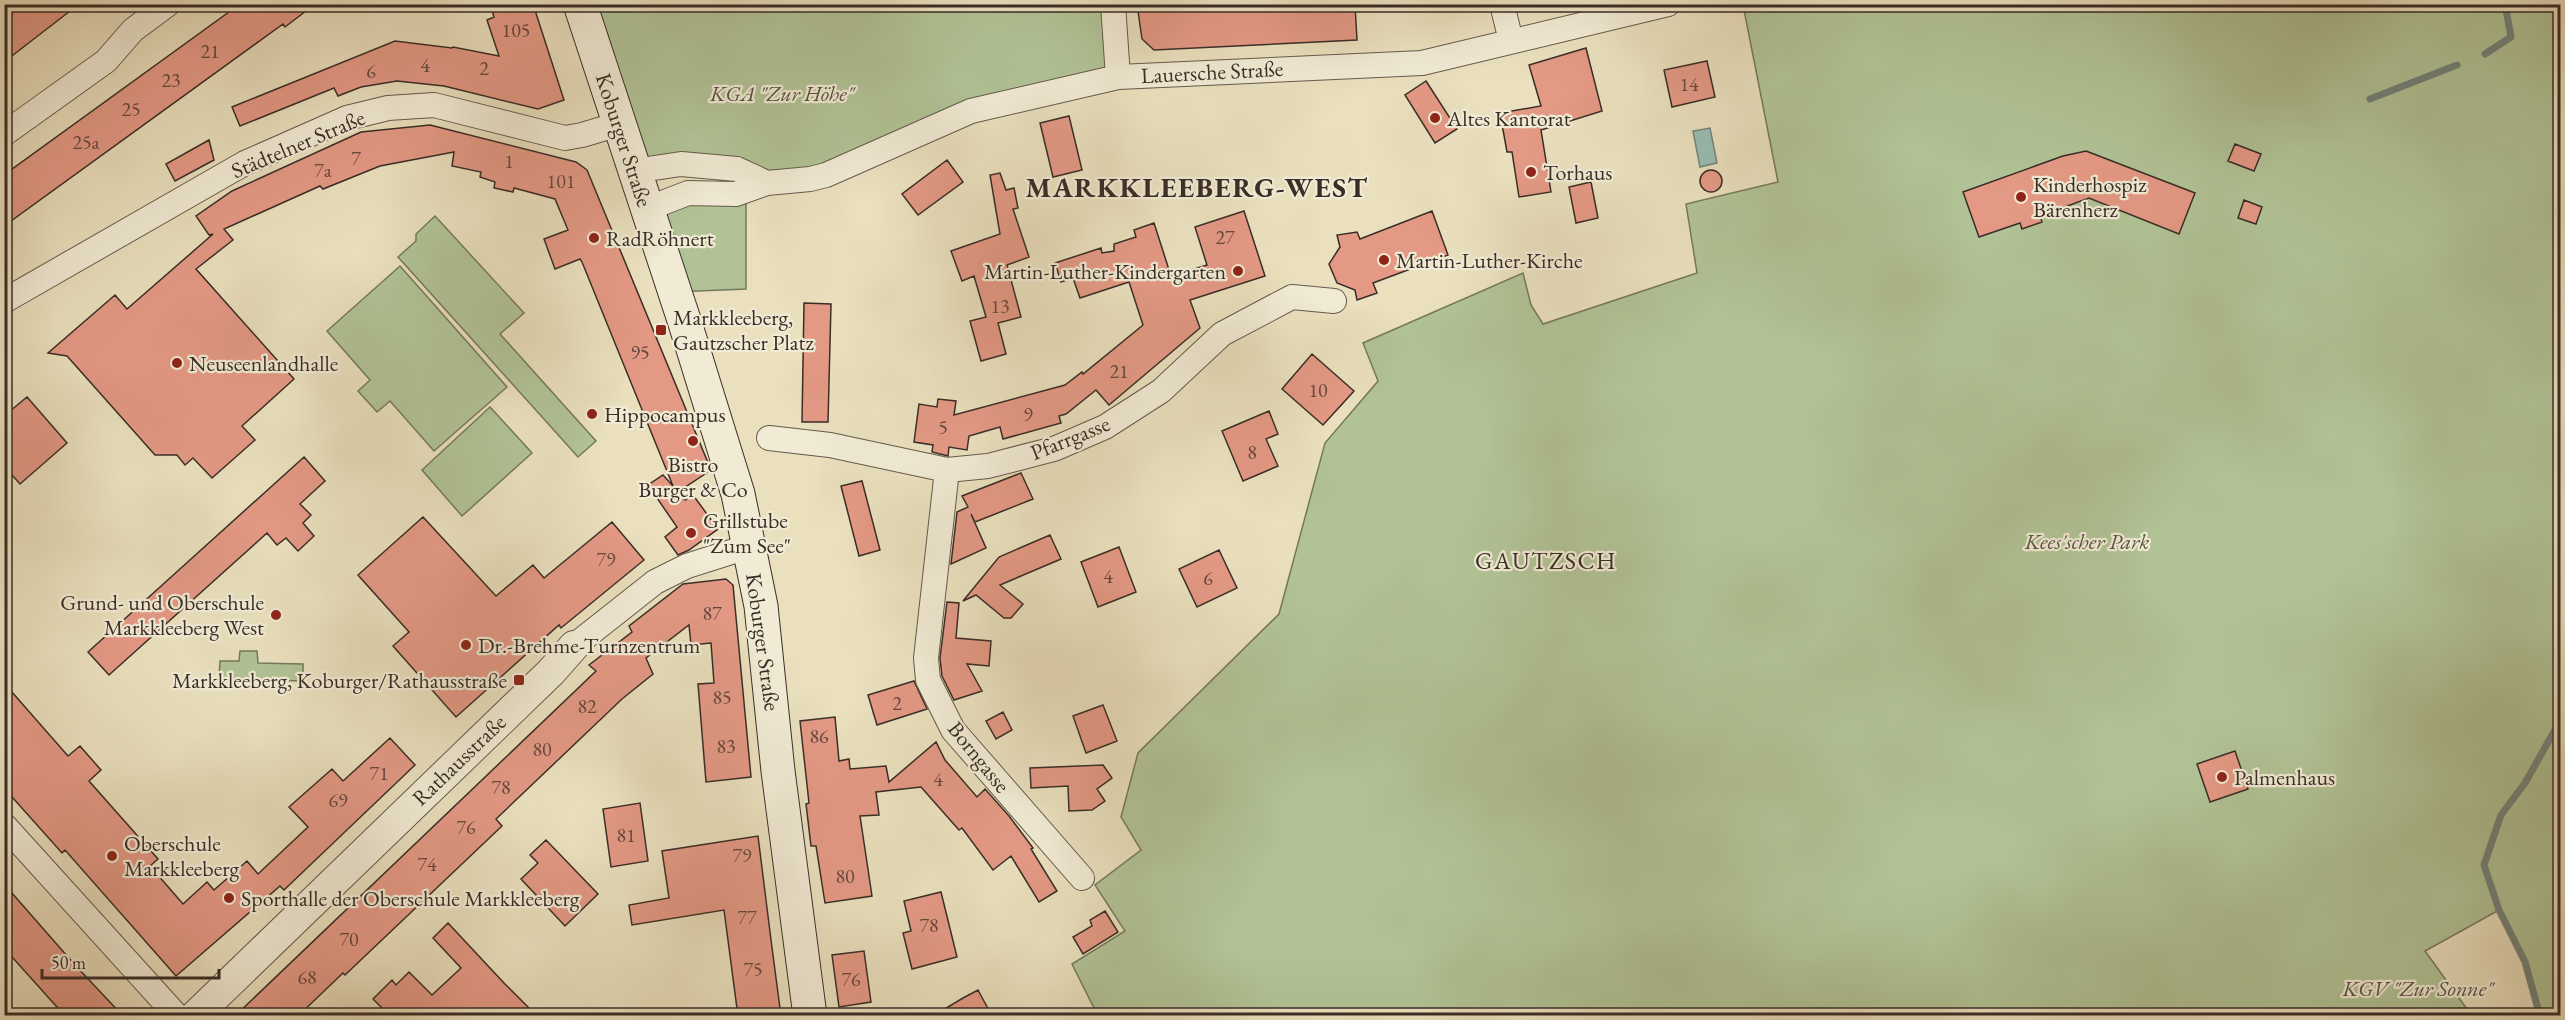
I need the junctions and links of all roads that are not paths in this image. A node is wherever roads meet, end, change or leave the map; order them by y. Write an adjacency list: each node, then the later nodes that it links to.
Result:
1 (168, 4): 9 (street)
2 (580, 4): 8 (main road, Koburger Straße)
3 (1113, 4): 7 (street)
4 (1503, 4): 6 (street)
5 (1668, 4): 6 (street, Lauersche Straße)
6 (1511, 41): 7 (street, Lauersche Straße)
7 (1118, 77): 11 (street, Lauersche Straße)
8 (619, 124): 10 (main road, Koburger Straße); 14 (street, Städtelner Straße)
9 (4, 135)
10 (634, 171): 11 (street); 12 (main road, Koburger Straße)
11 (767, 183): 12 (street, Lauersche Straße)
12 (647, 209): 17 (main road, Koburger Straße)
13 (1334, 301): 16 (street, Pfarrgasse)
14 (4, 302)
15 (770, 438): 16 (street, Pfarrgasse)
16 (946, 470): 20 (street, Borngasse)
17 (750, 546): 18 (street, Rathausstraße); 23 (main road, Koburger Straße)
18 (574, 646): 22 (street, Rathausstraße)
19 (4, 825): 21 (street)
20 (1082, 878)
21 (177, 1016)
22 (195, 1016)
23 (810, 1016)

